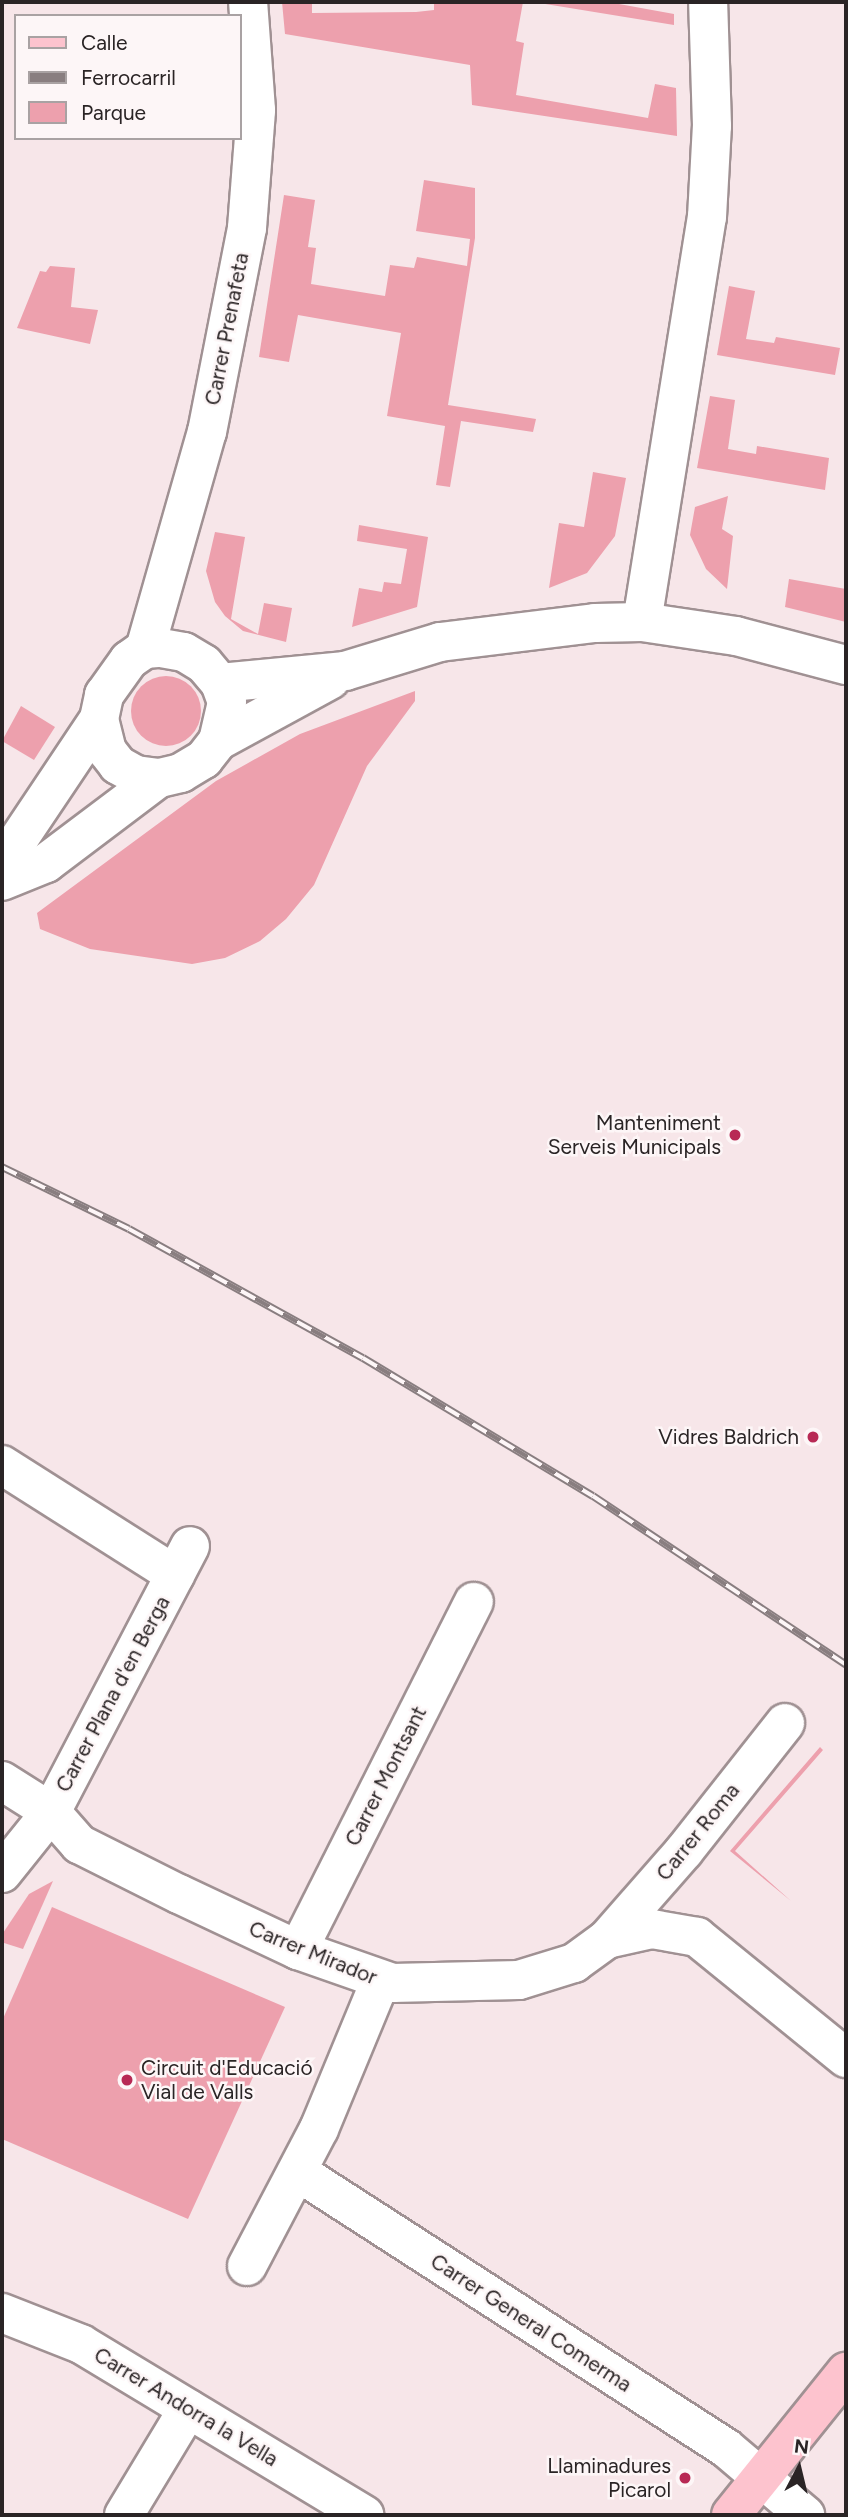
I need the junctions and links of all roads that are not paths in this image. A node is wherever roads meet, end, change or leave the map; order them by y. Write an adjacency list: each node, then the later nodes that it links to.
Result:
1 (248, 2): 4 (street, Carrer Prenafeta)
2 (708, 2): 3 (street)
3 (642, 622): 5 (street); 6 (street)
4 (145, 649): 7 (street); 8 (street)
5 (846, 665)
6 (345, 671): 7 (street); 9 (street)
7 (220, 683): 9 (street)
8 (99, 719): 10 (street); 11 (street)
9 (218, 741): 10 (street)
10 (159, 778): 12 (street)
11 (2, 864)
12 (2, 881)
13 (2, 1465): 17 (street, Carrer Plana d'en Berga)
14 (474, 1602): 20 (street, Carrer Montsant)
15 (785, 1723): 19 (street, Carrer Roma)
16 (2, 1781): 17 (street, Carrer Mirador)
17 (51, 1812): 18 (street); 20 (street, Carrer Mirador)
18 (2, 1872)
19 (607, 1939): 21 (street, Carrer Mirador); 22 (street, Carrer Mirador)
20 (298, 1950): 21 (street, Carrer Mirador)
21 (380, 1982): 23 (street)
22 (846, 2058)
23 (298, 2172): 24 (street); 28 (street, Carrer General Comerma)
24 (247, 2266)
25 (2, 2313): 27 (street, Carrer Andorra la Vella)
26 (846, 2372): 28 (main road)
27 (188, 2409): 29 (street); 30 (street, Carrer Andorra la Vella)
28 (761, 2478): 31 (main road); 32 (street, Carrer General Comerma)
29 (124, 2515)
30 (363, 2515)
31 (731, 2515)
32 (805, 2515)

